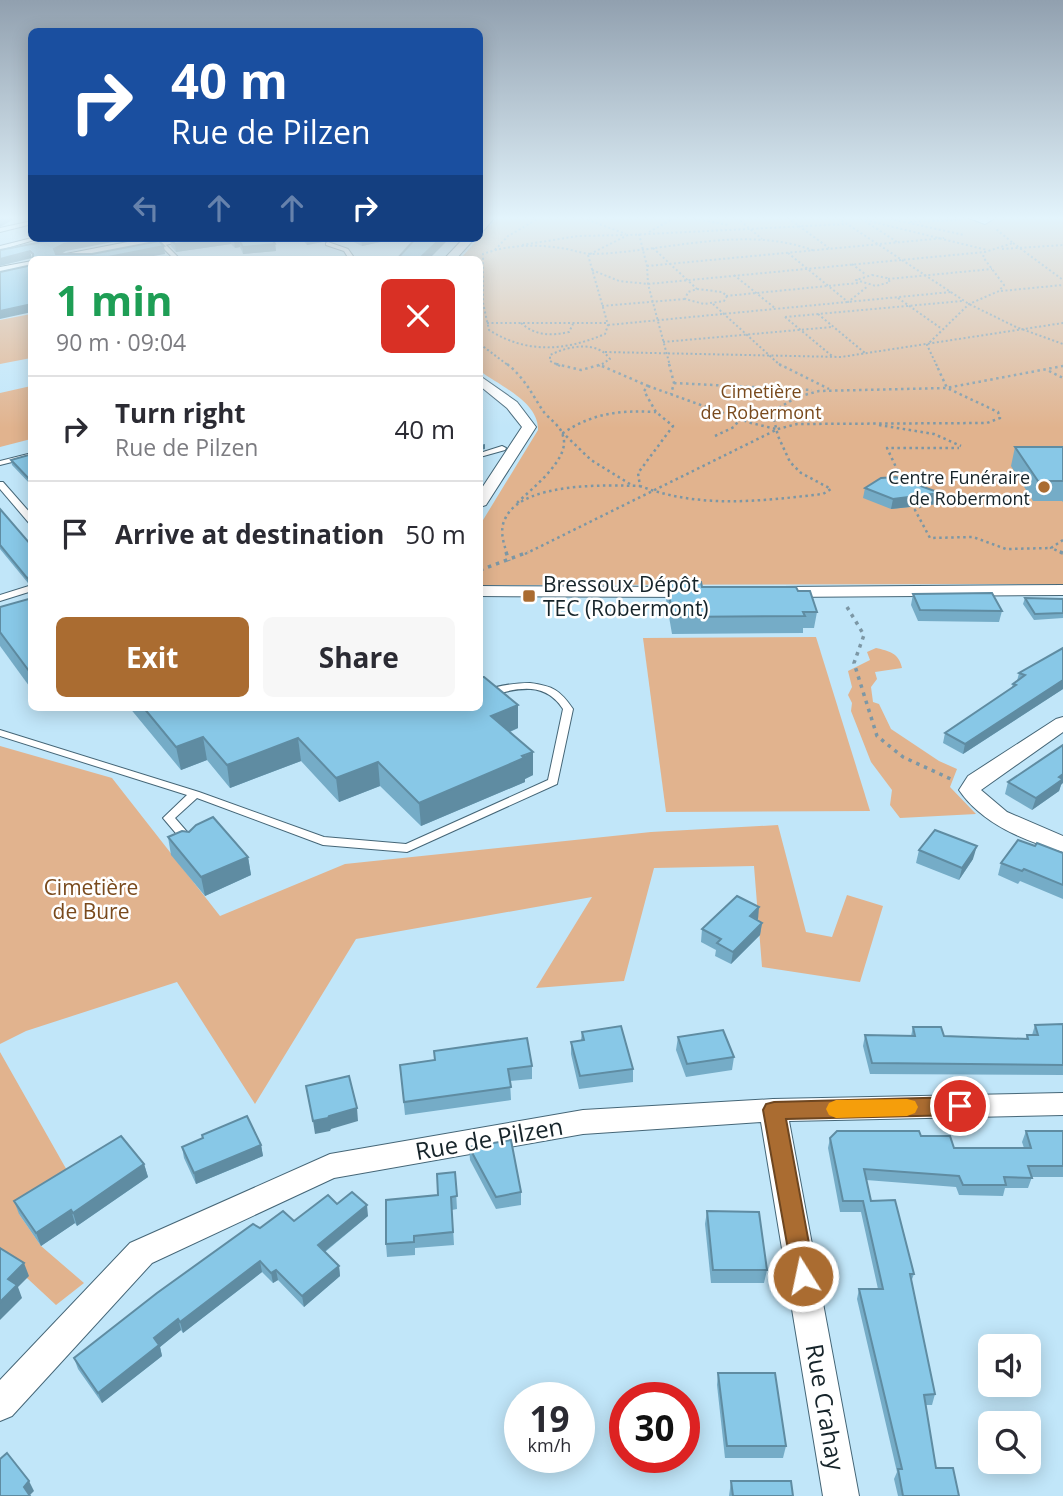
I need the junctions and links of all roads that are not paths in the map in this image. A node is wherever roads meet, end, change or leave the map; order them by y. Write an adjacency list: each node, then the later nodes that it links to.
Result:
1 (483, 382): 7 (street)
2 (502, 448): 3 (lane)
3 (483, 454)
4 (28, 456): 5 (lane)
5 (0, 463)
6 (0, 484): 8 (lane)
7 (483, 497)
8 (28, 516)
9 (28, 589): 14 (lane)
10 (1063, 590): 13 (street)
11 (483, 591): 12 (street)
12 (712, 592)
13 (766, 592)
14 (1, 597)
15 (483, 694): 18 (lane)
16 (1063, 723): 20 (street)
17 (0, 733): 18 (lane)
18 (195, 794): 19 (lane)
19 (191, 844)
20 (1063, 844)
21 (1063, 1104): 22 (street, Rue de Pilzen)
22 (774, 1110): 23 (street, Rue de Pilzen); 24 (street, Rue Crahay)
23 (0, 1404)
24 (841, 1496)

